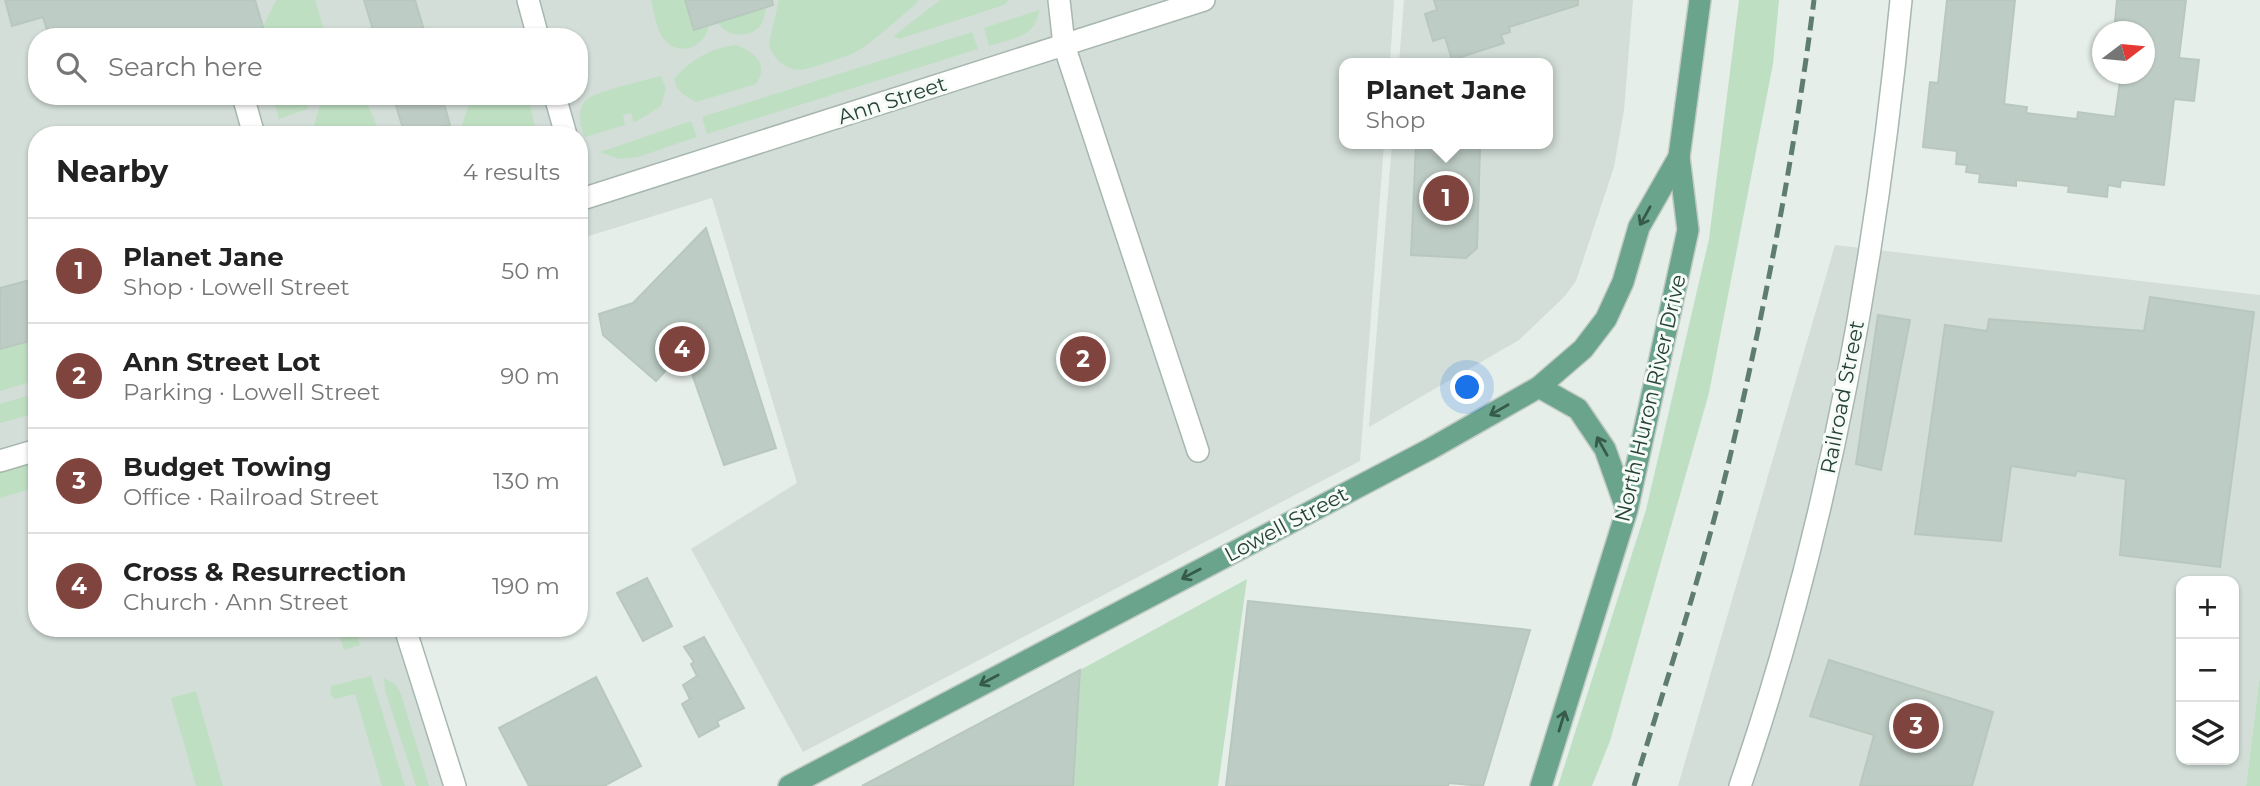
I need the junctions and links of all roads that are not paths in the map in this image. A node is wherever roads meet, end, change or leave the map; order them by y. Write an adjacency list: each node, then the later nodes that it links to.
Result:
1 (528, 0): 6 (street)
2 (1059, 0): 7 (street)
3 (1204, 0): 7 (street, Ann Street)
4 (1700, 0): 12 (main road, North Huron River Drive)
5 (1901, 0): 23 (street, Railroad Street)
6 (536, 28)
7 (1064, 45): 13 (street, Ann Street); 15 (street)
8 (246, 105): 10 (street)
9 (558, 105): 11 (street)
10 (251, 126)
11 (563, 126)
12 (1679, 157): 14 (main road, Lowell Street, one-way to 14); 18 (main road, North Huron River Drive)
13 (588, 190)
14 (1539, 387): 18 (main road, one-way to 14); 21 (main road, Lowell Street, one-way to 21)
15 (1198, 451)
16 (28, 453): 17 (street)
17 (0, 461)
18 (1627, 510): 22 (main road, North Huron River Drive, one-way to 18)
19 (408, 637): 20 (street)
20 (455, 786)
21 (789, 786)
22 (1541, 786)
23 (1740, 786)

